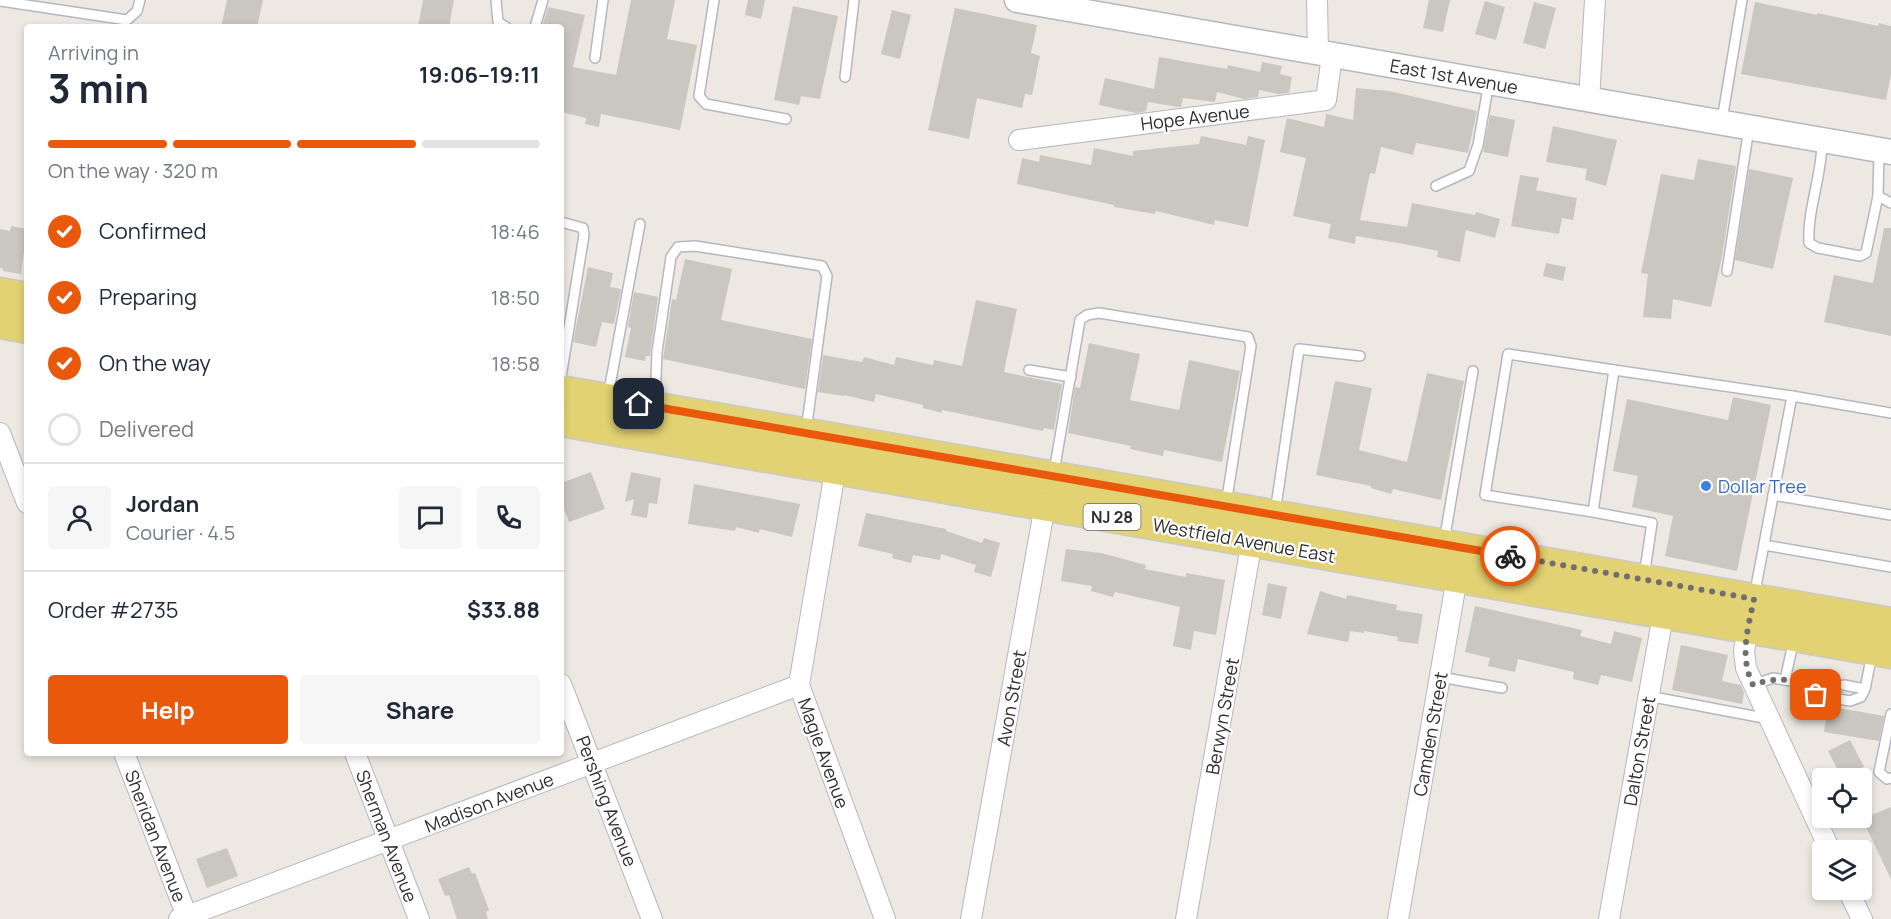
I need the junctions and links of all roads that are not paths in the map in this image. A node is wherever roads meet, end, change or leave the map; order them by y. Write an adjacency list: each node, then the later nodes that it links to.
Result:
1 (140, 0): 9 (lane)
2 (603, 0): 16 (lane)
3 (714, 0): 20 (lane)
4 (854, 0): 17 (lane)
5 (1017, 0): 12 (street, East 1st Avenue)
6 (1317, 0): 15 (street)
7 (1595, 0): 19 (street)
8 (1742, 0): 21 (lane)
9 (0, 1)
10 (496, 3): 13 (lane)
11 (542, 4): 14 (lane)
12 (1082, 6): 15 (street, East 1st Avenue)
13 (501, 24)
14 (536, 24)
15 (1325, 54): 18 (street, East 1st Avenue); 23 (street, Hope Avenue)
16 (595, 58)
17 (846, 77)
18 (1489, 82): 19 (street, East 1st Avenue); 26 (lane)
19 (1589, 100): 21 (street, East 1st Avenue)
20 (786, 119)
21 (1722, 123): 22 (street, East 1st Avenue)
22 (1749, 128): 24 (street, East 1st Avenue); 31 (lane)
23 (1019, 140)
24 (1822, 140): 25 (street, East 1st Avenue); 27 (lane)
25 (1885, 151): 27 (lane)
26 (1436, 186)
27 (1878, 196): 28 (lane)
28 (1891, 203)
29 (564, 223): 37 (lane)
30 (640, 224): 44 (lane)
31 (1727, 272)
32 (0, 293): 33 (main road)
33 (24, 297)
34 (0, 323): 35 (main road)
35 (24, 327)
36 (1360, 356): 59 (lane)
37 (564, 358)
38 (1029, 370): 41 (lane)
39 (1614, 370): 43 (lane); 58 (lane); 58 (lane)
40 (1473, 371): 63 (lane)
41 (1071, 377): 53 (lane); 57 (lane)
42 (564, 392): 44 (main road, Westfield Avenue East / NJ 28)
43 (1792, 396): 46 (lane); 55 (lane)
44 (607, 399): 45 (main road, Westfield Avenue East / NJ 28)
45 (655, 407): 49 (main road, Westfield Avenue East / NJ 28); 49 (lane); 50 (main road)
46 (1891, 413)
47 (564, 422): 50 (main road, Westfield Avenue East / NJ 28)
48 (0, 433): 54 (street)
49 (806, 433): 51 (main road, Westfield Avenue East / NJ 28)
50 (650, 436): 52 (main road, Westfield Avenue East / NJ 28)
51 (840, 439): 52 (street, Magie Avenue); 53 (main road, Westfield Avenue East / NJ 28)
52 (836, 469): 56 (main road, Westfield Avenue East / NJ 28); 77 (street, Magie Avenue)
53 (1052, 477): 56 (street, Avon Street); 57 (main road, Westfield Avenue East / NJ 28)
54 (24, 495)
55 (1773, 495): 60 (lane); 62 (lane)
56 (1045, 506): 61 (main road, Westfield Avenue East / NJ 28); 97 (street, Avon Street)
57 (1226, 507): 59 (main road, Westfield Avenue East / NJ 28)
58 (1593, 512): 66 (lane)
59 (1266, 514): 61 (street, Berwyn Street); 63 (main road, Westfield Avenue East / NJ 28)
60 (1891, 515)
61 (1252, 542): 65 (main road, Westfield Avenue East / NJ 28); 98 (street, Berwyn Street)
62 (1764, 545): 64 (lane); 67 (lane)
63 (1453, 546): 65 (street, Camden Street); 66 (main road, Westfield Avenue East / NJ 28)
64 (1891, 567)
65 (1457, 578): 68 (main road, Westfield Avenue East / NJ 28); 73 (street, Camden Street)
66 (1656, 582): 67 (main road, Westfield Avenue East / NJ 28); 68 (street, Dalton Street)
67 (1754, 599): 69 (main road, Westfield Avenue East / NJ 28); 70 (street)
68 (1663, 613): 70 (main road, Westfield Avenue East / NJ 28); 83 (street, Dalton Street)
69 (1891, 623)
70 (1748, 628): 71 (main road, Westfield Avenue East / NJ 28); 78 (street)
71 (1795, 637): 72 (main road, Westfield Avenue East / NJ 28); 75 (lane)
72 (1882, 652): 81 (lane)
73 (1440, 676): 80 (lane); 99 (street, Camden Street)
74 (1818, 679): 76 (lane)
75 (1785, 680): 76 (lane); 78 (lane)
76 (1797, 682): 81 (lane)
77 (799, 685): 88 (street, Madison Avenue); 96 (street, Magie Avenue)
78 (1753, 685): 85 (street)
79 (1844, 685): 81 (lane)
80 (1502, 688)
81 (1865, 688)
82 (564, 692): 88 (street, Pershing Avenue)
83 (1648, 696): 85 (lane); 100 (street, Dalton Street)
84 (1891, 714): 89 (lane)
85 (1769, 719): 91 (street)
86 (125, 756): 93 (street, Sheridan Avenue)
87 (356, 756): 90 (street, Sherman Avenue)
88 (592, 763): 90 (street, Madison Avenue); 95 (street, Pershing Avenue)
89 (1891, 778)
90 (388, 840): 93 (street, Madison Avenue); 94 (street, Sherman Avenue)
91 (1825, 840)
92 (1853, 900): 101 (street)
93 (184, 918)
94 (419, 919)
95 (652, 919)
96 (885, 919)
97 (971, 919)
98 (1186, 919)
99 (1398, 919)
100 (1609, 919)
101 (1862, 919)

